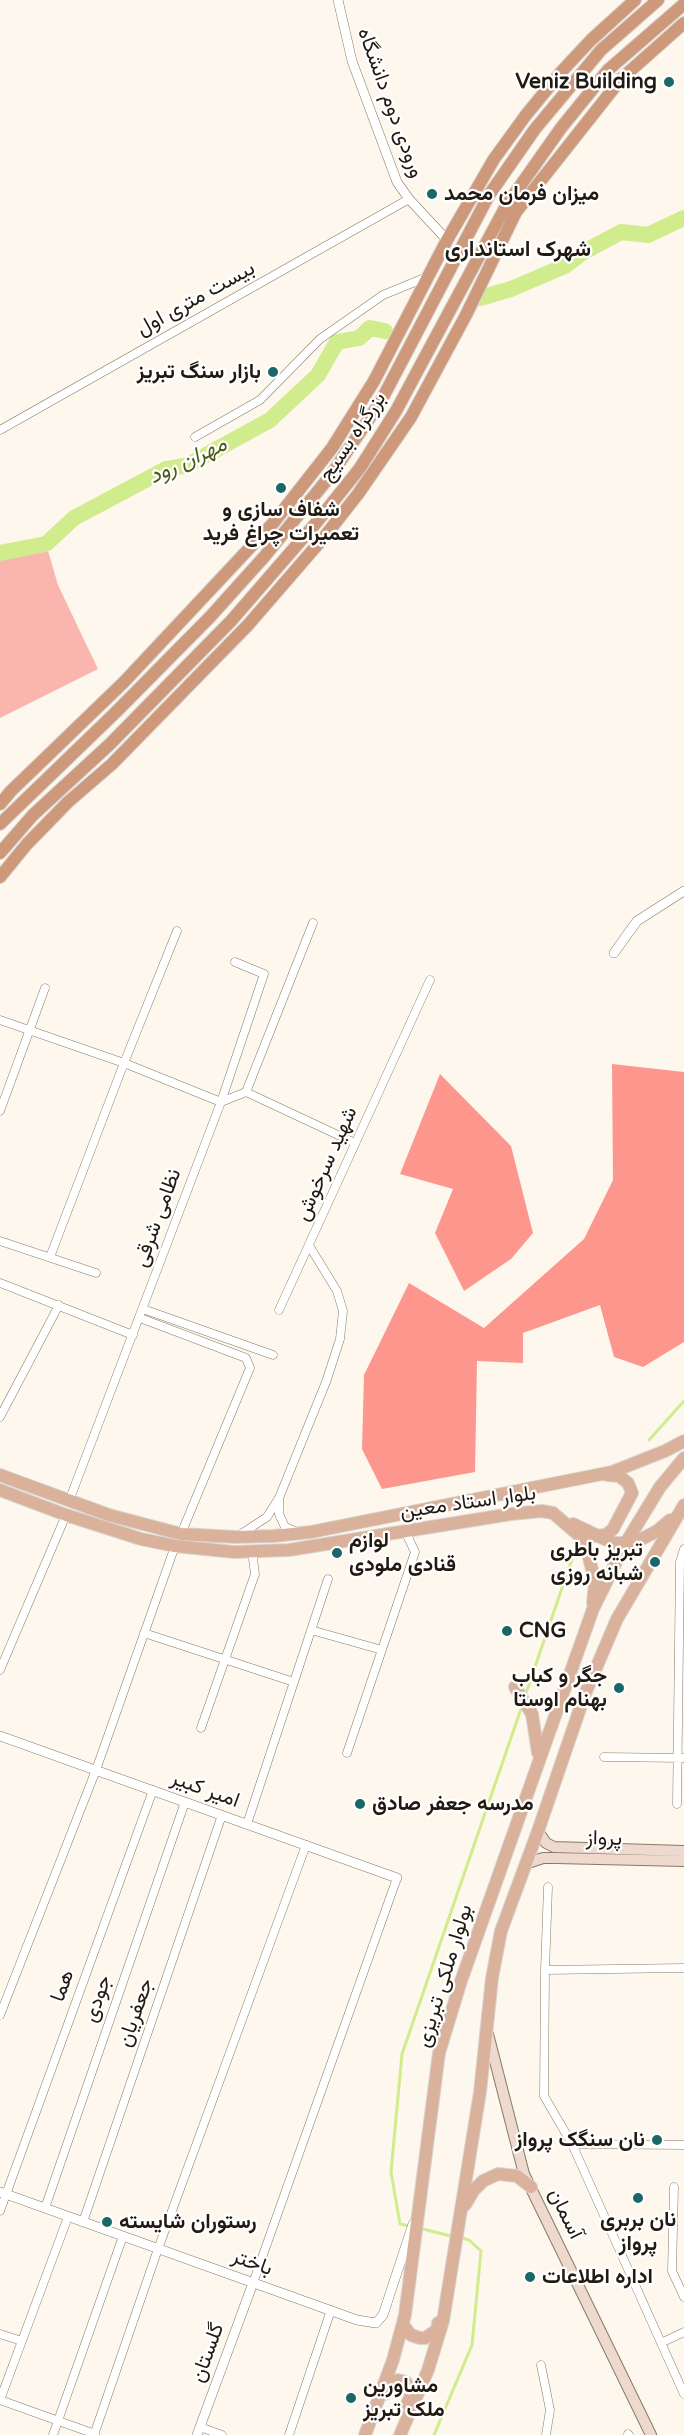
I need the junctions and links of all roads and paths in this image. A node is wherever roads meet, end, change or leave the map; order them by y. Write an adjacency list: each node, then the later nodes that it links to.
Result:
1 (338, 0): 8 (street, ورودی دوم دانشگاه)
2 (635, 0): 6 (highway)
3 (658, 0): 7 (highway, بزرگراه بسیج)
4 (684, 4): 9 (highway, بزرگراه بسیج)
5 (684, 23): 9 (highway)
6 (591, 40): 7 (highway); 10 (highway)
7 (601, 50): 15 (highway, بزرگراه بسیج)
8 (409, 200): 10 (street, ورودی دوم دانشگاه); 12 (street, بیست متری اول)
9 (511, 209): 16 (highway, بزرگراه بسیج); 17 (highway)
10 (447, 240): 11 (highway)
11 (427, 277): 13 (street); 14 (highway)
12 (0, 430)
13 (195, 437)
14 (1, 801)
15 (0, 824)
16 (0, 853)
17 (0, 877)
18 (684, 891): 21 (street)
19 (313, 923): 28 (street)
20 (177, 931): 27 (street)
21 (614, 953)
22 (235, 962): 29 (street, نظامی شرقی)
23 (430, 980): 31 (street, شهید سرخوش)
24 (45, 988): 26 (street)
25 (0, 1020): 26 (street)
26 (29, 1030): 27 (street); 30 (street)
27 (124, 1063): 29 (street); 34 (street)
28 (246, 1092): 29 (street); 31 (street)
29 (220, 1102): 38 (street, نظامی شرقی)
30 (0, 1111)
31 (355, 1143): 33 (street, شهید سرخوش)
32 (0, 1241): 34 (street)
33 (310, 1247): 39 (street); 49 (street, شهید سرخوش)
34 (50, 1257): 35 (street)
35 (96, 1273)
36 (0, 1283): 37 (street)
37 (59, 1305): 41 (street); 43 (street)
38 (143, 1309): 40 (street, نظامی شرقی); 42 (street)
39 (279, 1310)
40 (140, 1318): 41 (street, نظامی شرقی); 58 (street)
41 (133, 1335): 50 (street, نظامی شرقی)
42 (273, 1355)
43 (0, 1417)
44 (684, 1441): 46 (main road, بلوار استاد معین)
45 (684, 1458): 62 (main road, بولوار ملکی تبریزی)
46 (598, 1474): 55 (main road, بلوار استاد معین); 56 (main road)
47 (0, 1475): 50 (main road, بلوار استاد معین)
48 (0, 1490): 53 (main road, بلوار استاد معین)
49 (279, 1498): 55 (street); 57 (street, شهید سرخوش)
50 (69, 1501): 58 (main road, بلوار استاد معین)
51 (682, 1508): 56 (main road); 82 (main road, بولوار ملکی تبریزی)
52 (553, 1513): 54 (main road, بلوار استاد معین); 56 (main road); 62 (main road, بلوار استاد معین)
53 (66, 1515): 58 (main road, بلوار استاد معین); 67 (street)
54 (405, 1531): 60 (main road, بلوار استاد معین); 65 (street)
55 (299, 1533): 57 (main road, بلوار استاد معین)
56 (596, 1536)
57 (236, 1537): 58 (main road, بلوار استاد معین)
58 (178, 1540): 60 (main road, بلوار استاد معین); 64 (street)
59 (684, 1549): 74 (street)
60 (252, 1552): 66 (street)
61 (328, 1579): 63 (street)
62 (593, 1609): 75 (main road, بولوار ملکی تبریزی)
63 (311, 1630): 65 (street); 68 (street)
64 (144, 1633): 66 (street); 76 (street)
65 (382, 1650): 72 (street)
66 (225, 1661): 68 (street); 70 (street)
67 (0, 1670)
68 (294, 1682): 81 (street)
69 (515, 1687): 75 (main road)
70 (201, 1728)
71 (0, 1736): 76 (street, امیر کبیر)
72 (347, 1753)
73 (604, 1756): 74 (street)
74 (681, 1758): 79 (street)
75 (535, 1769): 105 (main road, بولوار ملکی تبریزی)
76 (96, 1770): 77 (street, امیر کبیر); 91 (street)
77 (153, 1790): 78 (street, امیر کبیر); 97 (street, هما)
78 (185, 1802): 80 (street, امیر کبیر); 98 (street, جودی)
79 (677, 1804)
80 (222, 1815): 81 (street, امیر کبیر); 102 (street, جعفریان)
81 (247, 1824): 83 (street, امیر کبیر)
82 (538, 1831): 84 (main road, پرواز); 86 (main road, بولوار ملکی تبریزی)
83 (306, 1845): 87 (street, امیر کبیر); 104 (street)
84 (684, 1851)
85 (684, 1861): 86 (main road, پرواز)
86 (525, 1864): 92 (main road, بولوار ملکی تبریزی)
87 (397, 1878): 106 (street)
88 (548, 1887): 90 (street)
89 (684, 1968): 90 (street)
90 (545, 1970): 93 (street)
91 (0, 2015)
92 (487, 2033): 95 (main road, آسمان); 101 (main road, بولوار ملکی تبریزی)
93 (572, 2144): 94 (street); 114 (street)
94 (684, 2145)
95 (531, 2187): 101 (main road); 127 (main road, آسمان)
96 (674, 2187): 108 (street)
97 (3, 2194): 98 (street, باختر); 99 (street, هما)
98 (45, 2208): 100 (street, باختر)
99 (0, 2211)
100 (68, 2217): 102 (street, باختر); 113 (street)
101 (460, 2217): 107 (main road, بولوار ملکی تبریزی)
102 (83, 2222): 103 (street, باختر)
103 (123, 2236): 104 (street, باختر); 118 (street)
104 (158, 2249): 106 (street, باختر); 122 (street)
105 (406, 2264): 109 (street, باختر); 110 (main road, بولوار ملکی تبریزی)
106 (253, 2283): 109 (street, باختر); 120 (street, گلستان)
107 (448, 2287): 110 (main road); 119 (main road, بولوار ملکی تبریزی)
108 (684, 2297)
109 (331, 2310): 124 (street)
110 (403, 2325): 125 (main road, بولوار ملکی تبریزی)
111 (684, 2332): 114 (street)
112 (0, 2334): 113 (street)
113 (22, 2341): 117 (street)
114 (661, 2343): 116 (street)
115 (541, 2365): 126 (street)
116 (684, 2394)
117 (0, 2400): 118 (street)
118 (58, 2420): 121 (street); 122 (street)
119 (401, 2430): 125 (main road)
120 (199, 2431): 123 (street)
121 (53, 2435)
122 (95, 2435)
123 (222, 2435)
124 (289, 2435)
125 (365, 2435)
126 (546, 2435)
127 (651, 2435)

